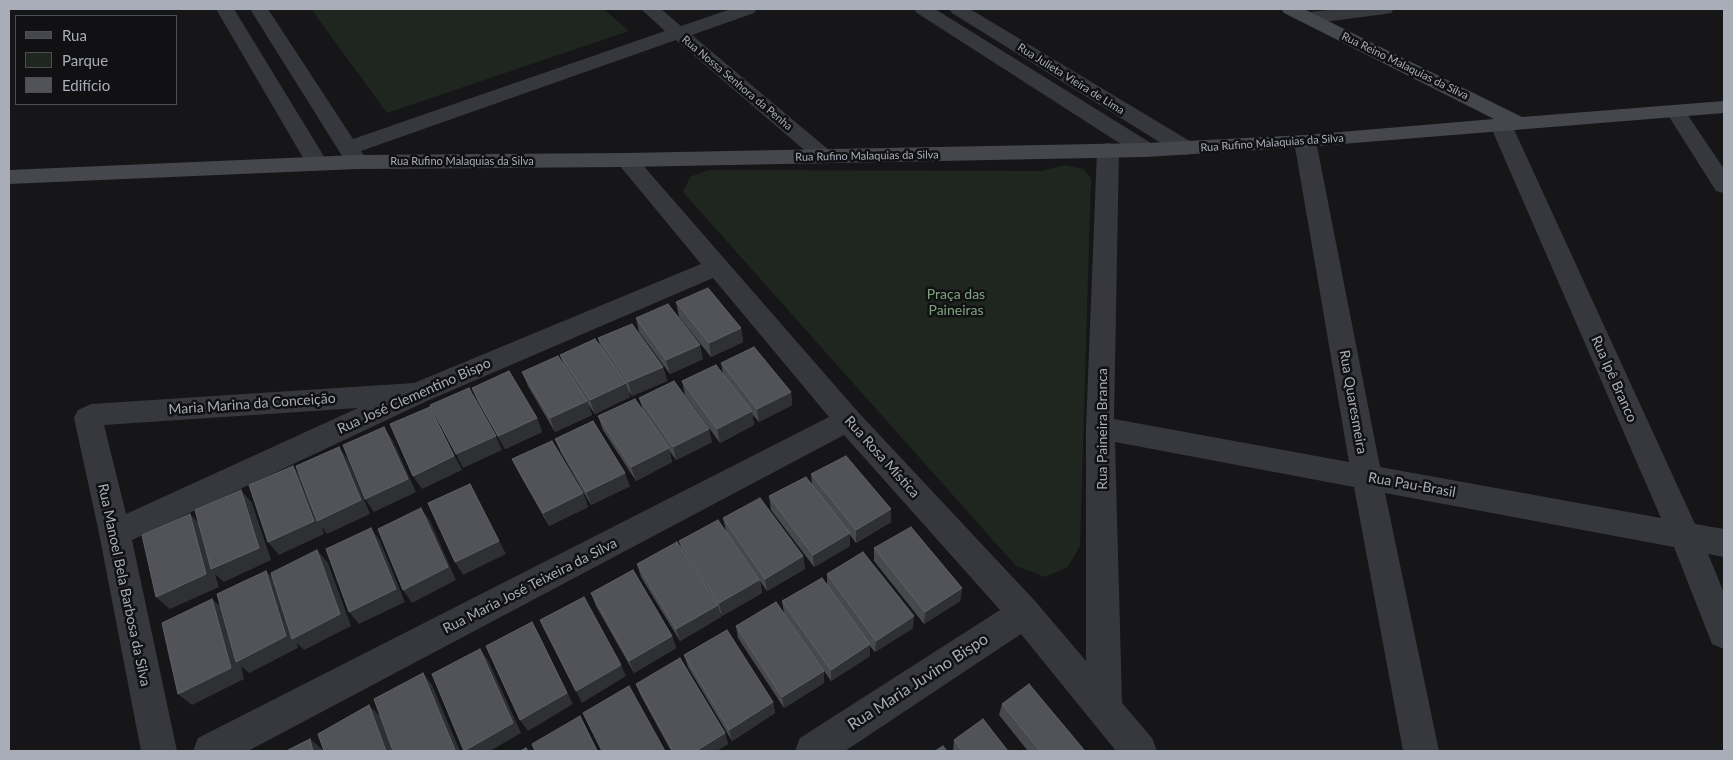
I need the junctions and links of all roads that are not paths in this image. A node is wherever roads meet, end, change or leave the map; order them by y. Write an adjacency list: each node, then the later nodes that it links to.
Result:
1 (225, 9): 20 (street)
2 (260, 9): 17 (street)
3 (650, 9): 9 (street, Rua Nossa Senhora da Penha)
4 (748, 9): 9 (street)
5 (923, 9): 16 (street, Rua Julieta Vieira de Lima)
6 (958, 9): 14 (street, Rua Julieta Vieira de Lima)
7 (1386, 9): 8 (street)
8 (1296, 11): 12 (street, Rua Reino Malaquias da Silva)
9 (678, 32): 17 (street); 18 (street, Rua Nossa Senhora da Penha)
10 (1724, 107): 11 (street, Rua Rufino Malaquias da Silva)
11 (1676, 112): 12 (street, Rua Rufino Malaquias da Silva); 22 (street)
12 (1511, 125): 13 (street, Rua Rufino Malaquias da Silva); 30 (street, Rua Ipê Branco)
13 (1305, 141): 14 (street, Rua Rufino Malaquias da Silva); 28 (street, Rua Quaresmeira)
14 (1185, 148): 16 (street, Rua Rufino Malaquias da Silva)
15 (1108, 150): 16 (street, Rua Rufino Malaquias da Silva); 18 (street, Rua Rufino Malaquias da Silva); 27 (street, Rua Paineira Branca)
16 (1146, 150)
17 (352, 155): 19 (street, Rua Rufino Malaquias da Silva); 20 (street, Rua Rufino Malaquias da Silva)
18 (825, 156): 19 (street, Rua Rufino Malaquias da Silva)
19 (626, 160): 23 (street, Rua Rosa Mística)
20 (317, 163): 21 (street, Rua Rufino Malaquias da Silva)
21 (9, 177)
22 (1724, 186)
23 (718, 266): 24 (street, Rua José Clementino Bispo); 26 (street, Rua Rosa Mística)
24 (417, 393): 25 (street, Maria Marina da Conceiçãо); 29 (street, Rua José Clementino Bispo)
25 (88, 418): 29 (street, Rua Manoel Bela Barbosa da Silva)
26 (848, 420): 32 (street, Rua Rosa Mística); 36 (street, Rua Maria José Teixeira da Silva)
27 (1100, 428): 28 (street, Rua Pau-Brasil); 34 (street, Rua Paineira Branca)
28 (1367, 477): 30 (street, Rua Pau-Brasil); 39 (street, Rua Quaresmeira)
29 (115, 533): 35 (street, Rua Manoel Bela Barbosa da Silva)
30 (1685, 536): 31 (street, Rua Pau-Brasil); 33 (street, Rua Ipê Branco)
31 (1724, 543)
32 (1024, 612): 34 (street, Rua Rosa Mística); 37 (street, Rua Maria Juvino Bispo)
33 (1724, 633)
34 (1104, 707): 38 (street, Rua Rosa Mística)
35 (160, 751)
36 (211, 751)
37 (813, 751)
38 (1139, 751)
39 (1420, 751)

